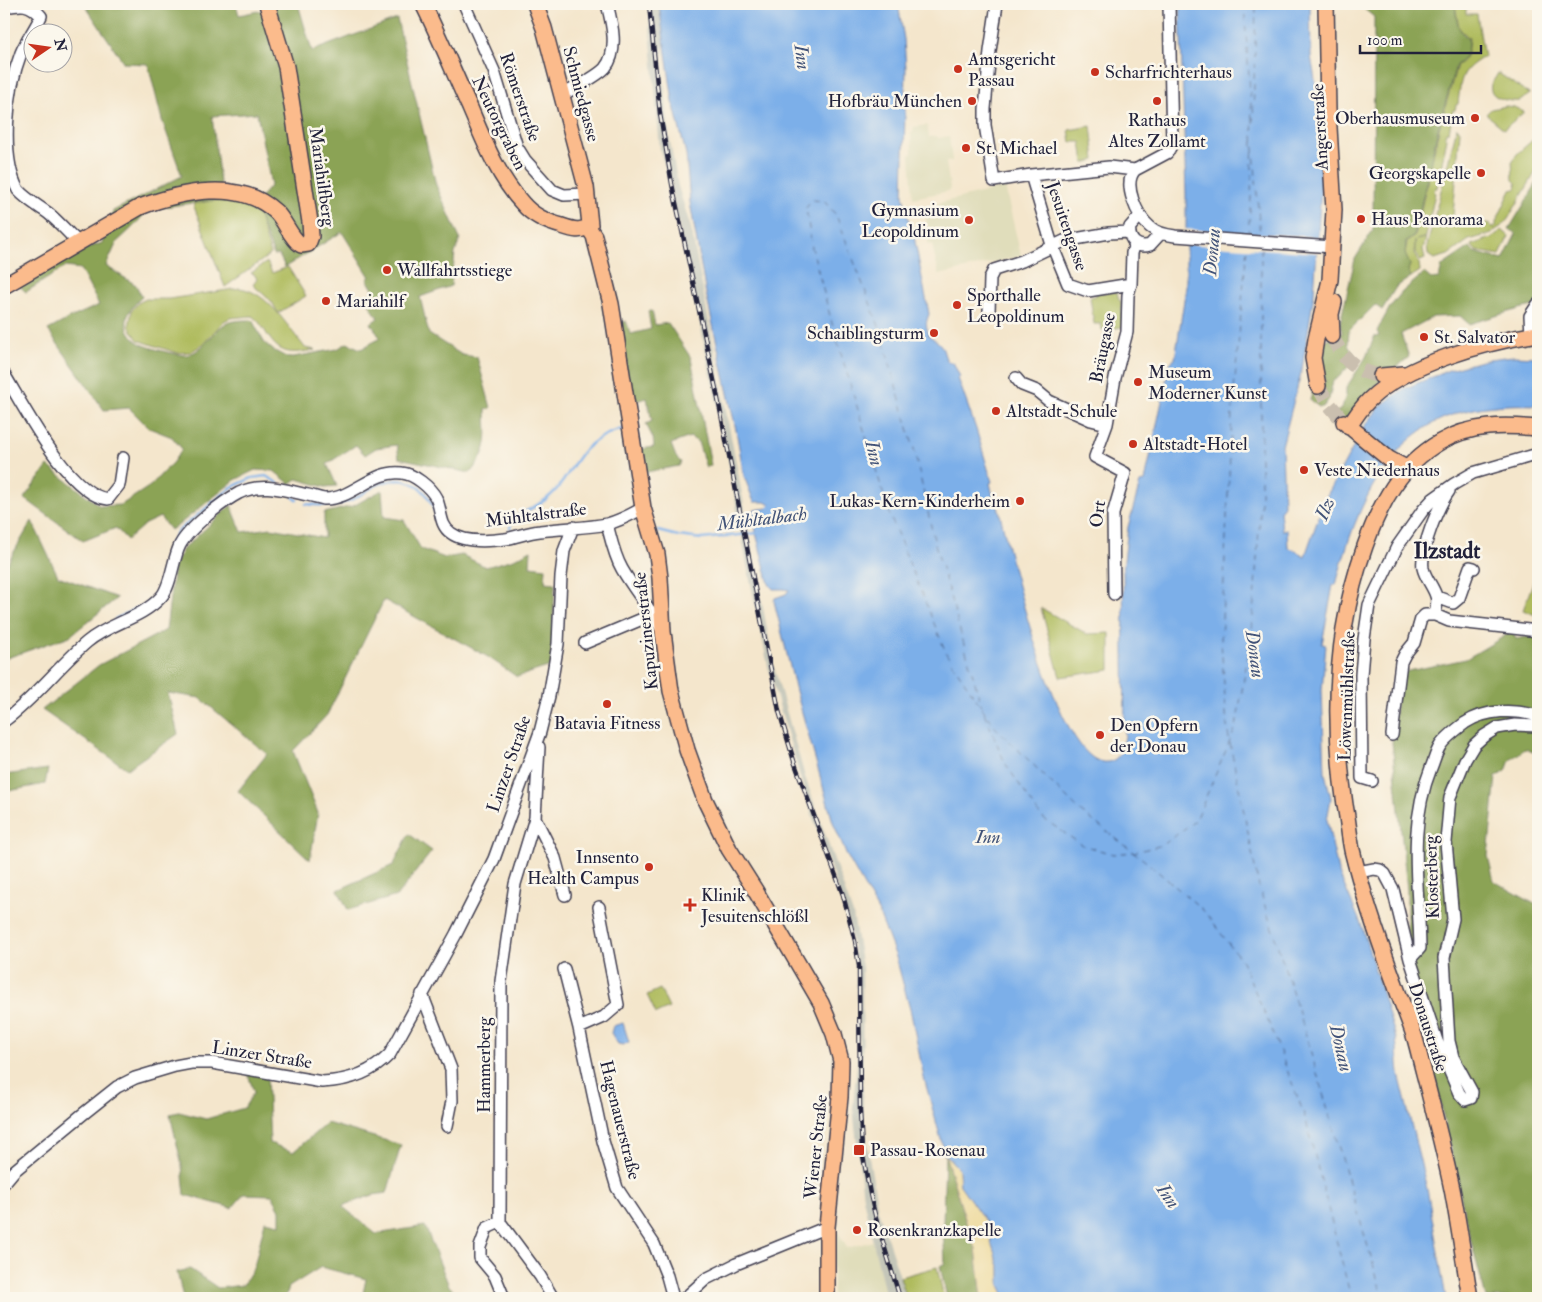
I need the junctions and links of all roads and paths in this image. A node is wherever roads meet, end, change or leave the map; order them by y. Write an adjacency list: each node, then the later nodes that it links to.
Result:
1 (267, 4): 19 (main road, Mariahilfberg)
2 (423, 4): 16 (main road, Neutorgraben)
3 (464, 4): 14 (street, Römerstraße)
4 (535, 4): 11 (main road, Schmiedgasse)
5 (607, 4): 11 (street)
6 (997, 4): 13 (street)
7 (1168, 4): 12 (street)
8 (1326, 4): 22 (main road, Angerstraße)
9 (1336, 4): 22 (main road, Angerstraße)
10 (4, 8): 19 (street)
11 (562, 95): 14 (main road, Schmiedgasse)
12 (1135, 170): 13 (street); 15 (street)
13 (1031, 175): 21 (street, Jesuitengasse)
14 (587, 194): 16 (main road, Schmiedgasse)
15 (1140, 216): 17 (street); 18 (street)
16 (580, 228): 41 (main road, Kapuzinerstraße)
17 (1129, 232): 20 (street); 21 (street)
18 (1166, 234): 20 (street); 22 (street)
19 (78, 242): 24 (main road)
20 (1134, 244): 23 (street, Bräugasse)
21 (1052, 245): 23 (street, Jesuitengasse); 26 (street)
22 (1331, 247): 28 (main road, Angerstraße); 33 (main road, Angerstraße)
23 (1132, 284): 34 (street, Bräugasse)
24 (4, 286)
25 (1538, 304): 27 (street)
26 (989, 312)
27 (1534, 335): 30 (main road)
28 (1332, 336)
29 (4, 374): 37 (street)
30 (1406, 374): 31 (main road); 39 (main road)
31 (1380, 376)
32 (1016, 378): 34 (street)
33 (1318, 386)
34 (1107, 424): 38 (street, Bräugasse)
35 (1538, 428): 39 (main road, Donaustraße)
36 (1538, 454): 40 (street, Löwenmühlstraße)
37 (124, 458)
38 (1095, 458): 45 (street, Ort)
39 (1406, 468): 59 (main road, Donaustraße)
40 (1454, 484): 46 (street); 57 (street, Löwenmühlstraße)
41 (643, 508): 42 (street, Mühltalstraße); 50 (main road, Kapuzinerstraße)
42 (607, 524): 43 (street, Mühltalstraße); 47 (street)
43 (573, 527): 53 (street, Mühltalstraße); 55 (street, Linzer Straße)
44 (1474, 568): 46 (street)
45 (1114, 594)
46 (1437, 597): 48 (street)
47 (654, 614): 50 (street); 51 (street)
48 (1435, 615): 49 (street); 56 (street)
49 (1538, 631)
50 (663, 632): 65 (main road, Kapuzinerstraße)
51 (585, 643)
52 (1538, 716): 62 (street, Klosterberg)
53 (4, 721)
54 (1538, 726): 62 (street, Klosterberg)
55 (540, 732): 58 (street, Hammerberg); 64 (street, Linzer Straße)
56 (1392, 735)
57 (1372, 781)
58 (535, 818): 60 (street, Hammerberg); 69 (street, Hammerberg)
59 (1358, 872): 62 (street, Klosterberg); 76 (main road, Donaustraße)
60 (565, 895)
61 (599, 908): 66 (street)
62 (1410, 959)
63 (564, 969): 66 (street, Hagenauerstraße)
64 (422, 994): 67 (street); 68 (street, Linzer Straße)
65 (821, 1004): 70 (main road, Wiener Straße)
66 (579, 1028): 73 (street, Hagenauerstraße)
67 (447, 1126)
68 (4, 1183)
69 (500, 1222): 71 (street); 72 (street)
70 (827, 1227): 74 (street); 75 (main road, Wiener Straße)
71 (504, 1298)
72 (553, 1298)
73 (673, 1298)
74 (685, 1298)
75 (827, 1298)
76 (1470, 1298)

